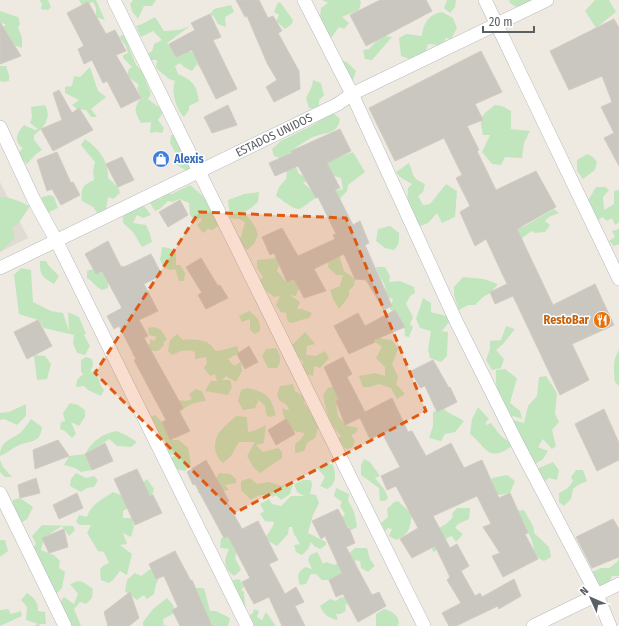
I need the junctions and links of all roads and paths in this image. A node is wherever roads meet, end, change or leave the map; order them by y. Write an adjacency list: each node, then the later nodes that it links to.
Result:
1 (114, 0): 8 (street)
2 (304, 0): 6 (street)
3 (485, 0): 5 (street)
4 (547, 0): 5 (street, ESTADOS UNIDOS)
5 (496, 25): 6 (street, ESTADOS UNIDOS); 11 (street)
6 (352, 94): 8 (street, ESTADOS UNIDOS); 14 (street)
7 (0, 127): 9 (street)
8 (200, 172): 9 (street, ESTADOS UNIDOS); 17 (street)
9 (56, 240): 10 (street, ESTADOS UNIDOS); 16 (street)
10 (0, 268)
11 (619, 279)
12 (0, 493): 15 (street)
13 (619, 584): 14 (street)
14 (597, 595): 18 (street); 19 (street)
15 (65, 626)
16 (247, 626)
17 (424, 626)
18 (533, 626)
19 (610, 626)

